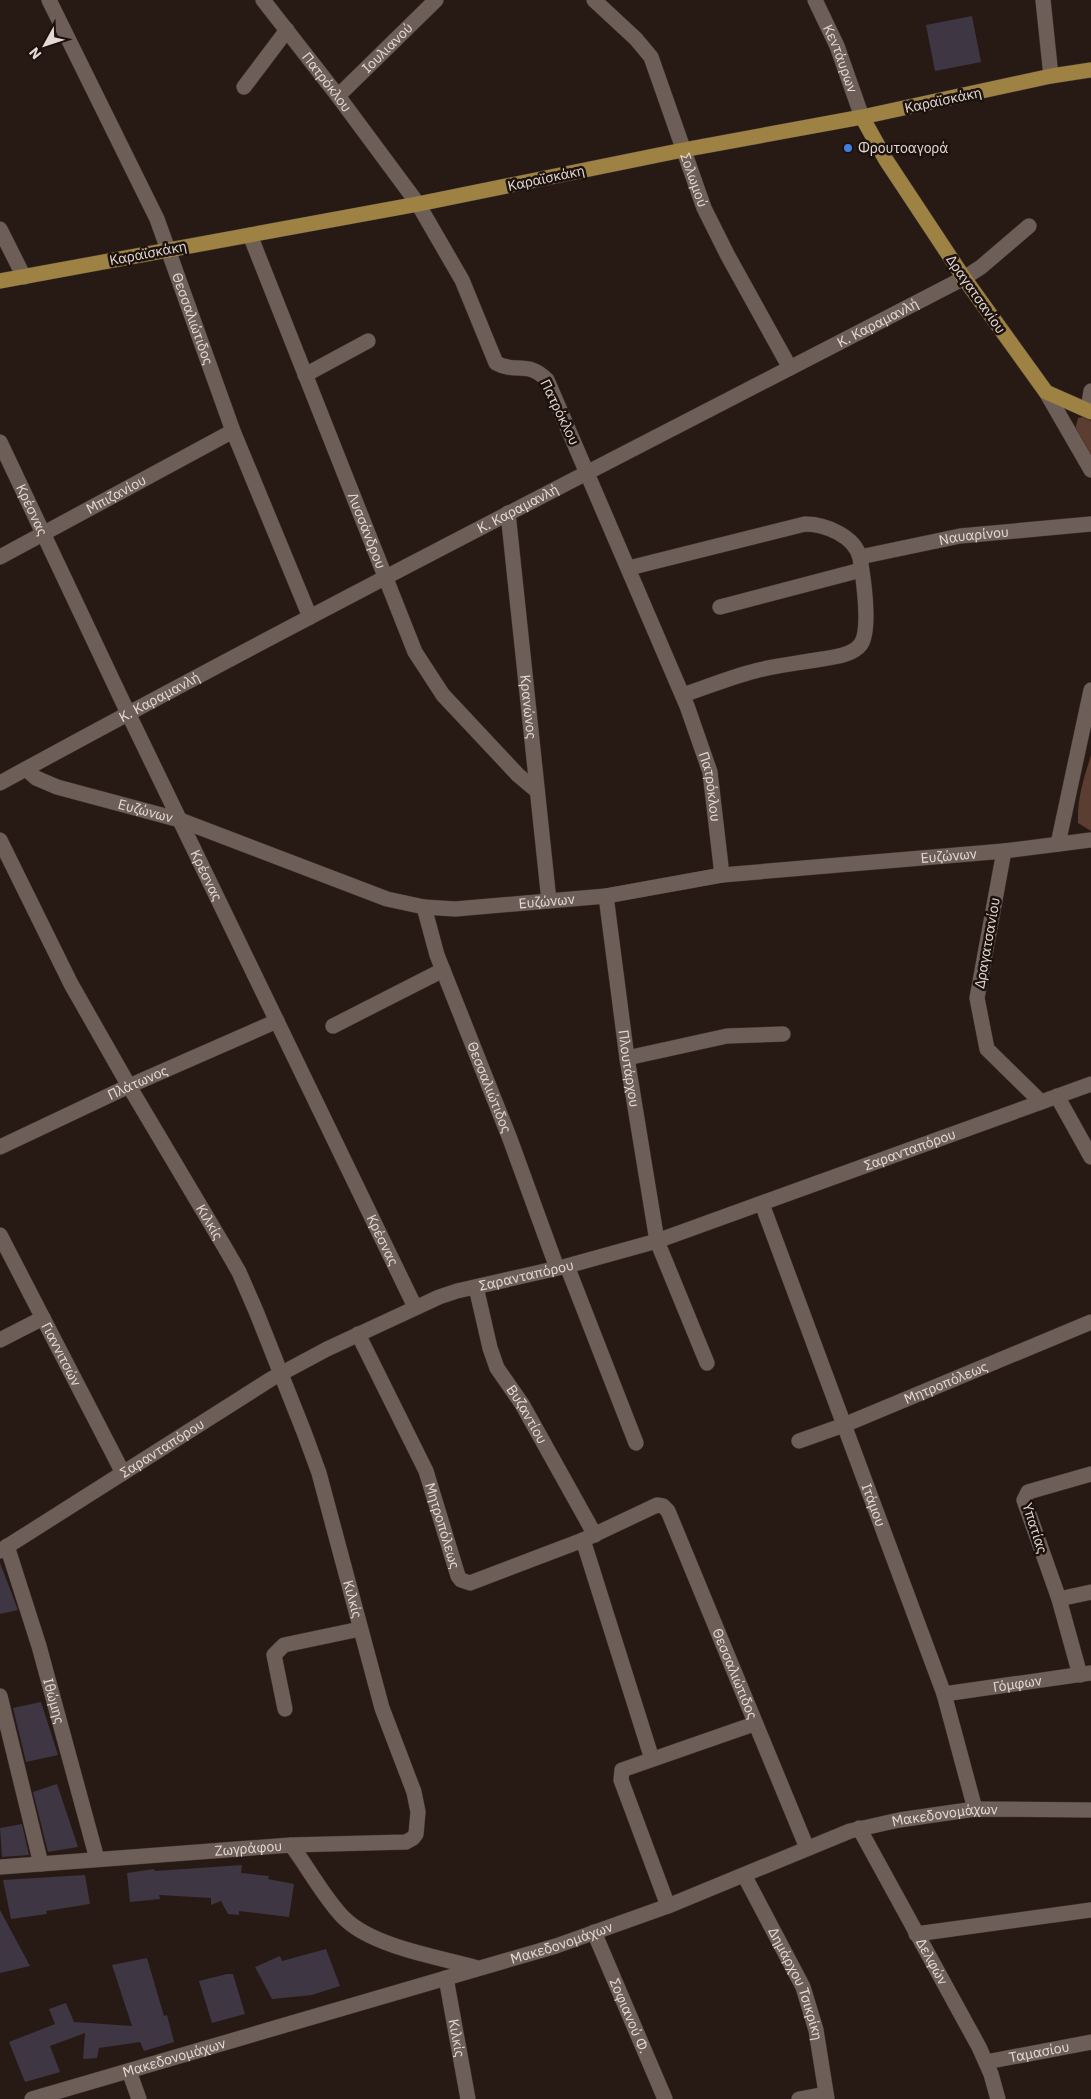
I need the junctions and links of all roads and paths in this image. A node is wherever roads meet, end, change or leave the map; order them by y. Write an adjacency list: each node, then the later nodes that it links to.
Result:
1 (49, 0): 18 (street, Θεσσαλιώτιδος)
2 (263, 0): 7 (street, Πατρόκλου)
3 (436, 0): 11 (street, Ιουλιανού)
4 (594, 0): 13 (street, Σολωμού)
5 (815, 0): 12 (street, Κεντάυρων)
6 (1042, 0): 9 (street)
7 (287, 30): 10 (street); 11 (street, Πατρόκλου)
8 (1091, 70): 9 (main road, Καραϊσκάκη)
9 (1052, 76): 12 (main road, Καραϊσκάκη)
10 (244, 87)
11 (338, 96): 14 (street, Πατρόκλου)
12 (862, 117): 13 (main road, Καραϊσκάκη); 20 (main road, Δραγατσανίου)
13 (683, 150): 14 (main road, Καραϊσκάκη); 23 (street, Σολωμού)
14 (418, 204): 17 (main road, Καραϊσκάκη); 31 (street, Πατρόκλου)
15 (1029, 226): 20 (street, Κ. Καραμανλή)
16 (0, 229): 19 (street)
17 (250, 235): 18 (main road, Καραϊσκάκη); 24 (street, Λυσσάνδρου)
18 (170, 249): 19 (main road, Καραϊσκάκη); 28 (street, Θεσσαλιώτιδος)
19 (24, 277): 21 (main road, Καραϊσκάκη)
20 (964, 278): 23 (street, Κ. Καραμανλή); 26 (main road, Δραγατσανίου)
21 (0, 281)
22 (368, 340): 24 (street)
23 (790, 368): 31 (street, Κ. Καραμανλή)
24 (305, 375): 38 (street, Λυσσάνδρου)
25 (1091, 391): 27 (street)
26 (1046, 392): 27 (main road); 30 (street, Δραγατσανίου)
27 (1089, 411)
28 (234, 431): 34 (street, Μπιζανίου); 40 (street, Θεσσαλιώτιδος)
29 (0, 442): 34 (street, Κρέσνας)
30 (1091, 470)
31 (588, 472): 32 (street, Κ. Καραμανλή); 37 (street, Πατρόκλου)
32 (508, 513): 38 (street, Κ. Καραμανλή); 46 (street, Κρανώνος)
33 (1091, 524): 36 (street, Ναυαρίνου)
34 (42, 534): 35 (street, Μπιζανίου); 43 (street, Κρέσνας)
35 (0, 557)
36 (861, 563): 37 (street); 39 (street, Ναυαρίνου); 42 (street)
37 (629, 568): 42 (street, Πατρόκλου)
38 (384, 578): 40 (street, Κ. Καραμανλή); 46 (street, Λυσσάνδρου)
39 (720, 607)
40 (310, 617): 43 (street, Κ. Καραμανλή)
41 (1091, 690): 50 (street)
42 (683, 695): 52 (street, Πατρόκλου)
43 (128, 713): 44 (street, Κ. Καραμανλή); 47 (street, Κρέσνας)
44 (26, 769): 45 (street, Κ. Καραμανλή); 47 (street, Ευζώνων)
45 (0, 783)
46 (537, 790): 54 (street, Κρανώνος)
47 (180, 820): 55 (street, Ευζώνων); 57 (street, Κρέσνας)
48 (0, 840): 62 (street, Κιλκίς)
49 (1091, 840): 50 (street, Ευζώνων)
50 (1058, 844): 51 (street, Ευζώνων)
51 (1004, 851): 52 (street, Ευζώνων); 64 (street, Δραγατσανίου)
52 (722, 874): 53 (street, Ευζώνων)
53 (606, 896): 54 (street, Ευζώνων); 60 (street, Πλουτάρχου)
54 (549, 901): 55 (street, Ευζώνων)
55 (424, 907): 56 (street, Θεσσαλιώτιδος)
56 (443, 970): 58 (street); 70 (street, Θεσσαλιώτιδος)
57 (277, 1021): 62 (street, Πλάτωνος); 72 (street, Κρέσνας)
58 (333, 1026)
59 (783, 1034): 60 (street)
60 (628, 1058): 69 (street, Πλουτάρχου)
61 (1091, 1084): 63 (street, Σαρανταπόρου)
62 (129, 1086): 65 (street, Πλάτωνος); 78 (street, Κιλκίς)
63 (1057, 1096): 64 (street, Σαρανταπόρου); 66 (street)
64 (1041, 1102): 67 (street, Σαρανταπόρου)
65 (0, 1147)
66 (1091, 1157)
67 (762, 1204): 69 (street, Σαρανταπόρου); 79 (street, Ιτάμου)
68 (0, 1235): 73 (street, Γιαννιτσών)
69 (657, 1241): 70 (street, Σαρανταπόρου); 77 (street, Πλουτάρχου)
70 (562, 1267): 71 (street, Σαρανταπόρου); 81 (street, Θεσσαλιώτιδος)
71 (476, 1287): 72 (street, Σαρανταπόρου); 85 (street, Βυζαντίου)
72 (415, 1308): 75 (street, Σαρανταπόρου)
73 (42, 1318): 76 (street); 82 (street, Γιαννιτσών)
74 (1091, 1322): 79 (street, Μητροπόλεως)
75 (358, 1334): 78 (street, Σαρανταπόρου); 85 (street, Μητροπόλεως)
76 (0, 1340)
77 (707, 1363)
78 (280, 1373): 82 (street, Σαρανταπόρου); 89 (street, Κιλκίς)
79 (844, 1425): 80 (street, Μητροπόλεως); 91 (street, Ιτάμου)
80 (799, 1441)
81 (636, 1443)
82 (123, 1473): 86 (street, Σαρανταπόρου)
83 (1091, 1474): 88 (street, Υπατίας)
84 (657, 1505): 85 (street, Μητροπόλεως); 94 (street, Θεσσαλιώτιδος)
85 (589, 1538): 95 (street, Βυζαντίου)
86 (4, 1548): 101 (street, Ιθώμης)
87 (1091, 1592): 88 (street)
88 (1059, 1599): 90 (street, Υπατίας)
89 (360, 1629): 93 (street, Κιλκίς); 99 (street, Κιλκίς)
90 (1086, 1674): 91 (street, Γόμφων)
91 (944, 1694): 96 (street, Ιτάμου)
92 (0, 1696): 102 (street)
93 (285, 1709)
94 (754, 1724): 95 (street); 100 (street, Θεσσαλιώτιδος)
95 (652, 1759): 105 (street)
96 (975, 1810): 97 (street, Μακεδονομάχων); 98 (street, Μακεδονομάχων)
97 (1091, 1810)
98 (860, 1828): 100 (street, Μακεδονομάχων); 108 (street, Δελφών)
99 (291, 1845): 101 (street, Ζωγράφου); 109 (street, Ζωγράφου)
100 (807, 1848): 104 (street, Μακεδονομάχων)
101 (97, 1859): 102 (street, Ζωγράφου)
102 (40, 1864): 103 (street, Ζωγράφου)
103 (0, 1868)
104 (744, 1875): 105 (street, Μακεδονομάχων); 114 (street, Δημάρχου Τσικρίκη)
105 (668, 1906): 107 (street, Μακεδονομάχων)
106 (1091, 1910): 108 (street)
107 (594, 1932): 109 (street, Μακεδονομάχων); 118 (street, Σοφιανού Φ.)
108 (916, 1934): 112 (street, Δελφών)
109 (478, 1968): 110 (street, Μακεδονομάχων)
110 (446, 1978): 113 (street, Μακεδονομάχων); 117 (street, Κιλκίς)
111 (1091, 2042): 112 (street, Ταμασίου)
112 (986, 2062): 120 (street, Δελφών)
113 (129, 2071): 115 (street, Μακεδονομάχων); 116 (street)
114 (827, 2097): 119 (street)
115 (32, 2099)
116 (139, 2099)
117 (468, 2099)
118 (666, 2099)
119 (800, 2099)
120 (998, 2099)

